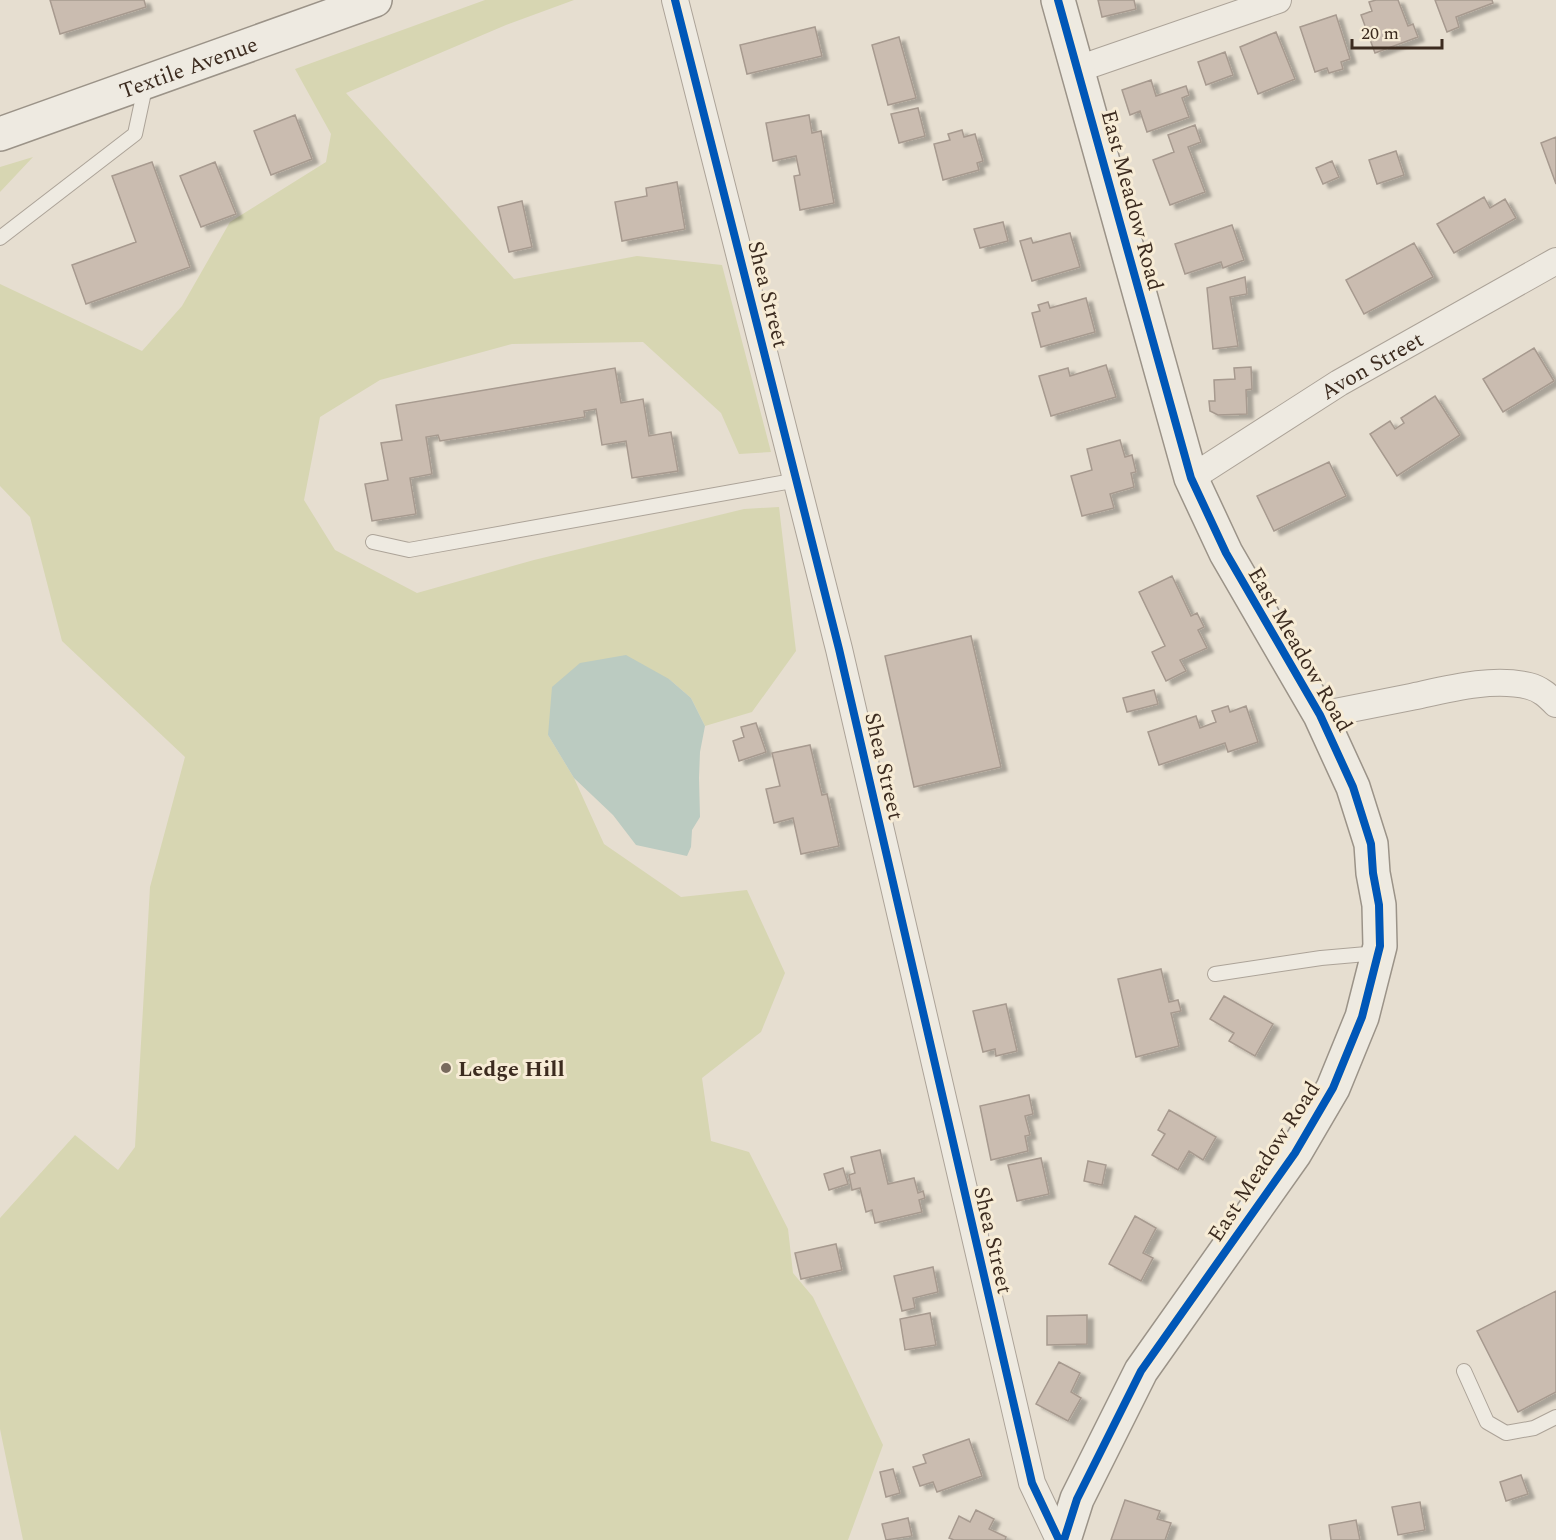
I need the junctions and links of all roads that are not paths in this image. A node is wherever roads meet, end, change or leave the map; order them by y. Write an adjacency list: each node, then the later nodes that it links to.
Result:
1 (375, 0): 6 (street, Textile Avenue)
2 (675, 0): 11 (street, Shea Street)
3 (1058, 0): 5 (street, East Meadow Road)
4 (1278, 0): 5 (street)
5 (1078, 69): 10 (street, East Meadow Road)
6 (146, 81): 7 (street, Textile Avenue); 8 (lane)
7 (0, 134)
8 (0, 238)
9 (1556, 261): 10 (street, Avon Street)
10 (1191, 478): 14 (street, East Meadow Road)
11 (798, 480): 12 (lane); 19 (street, Shea Street)
12 (373, 542)
13 (1556, 704): 14 (street)
14 (1320, 715): 15 (street, East Meadow Road)
15 (1378, 953): 16 (lane); 20 (street, East Meadow Road)
16 (1215, 974)
17 (1464, 1371): 18 (lane)
18 (1556, 1417)
19 (1059, 1540)
20 (1064, 1540)

